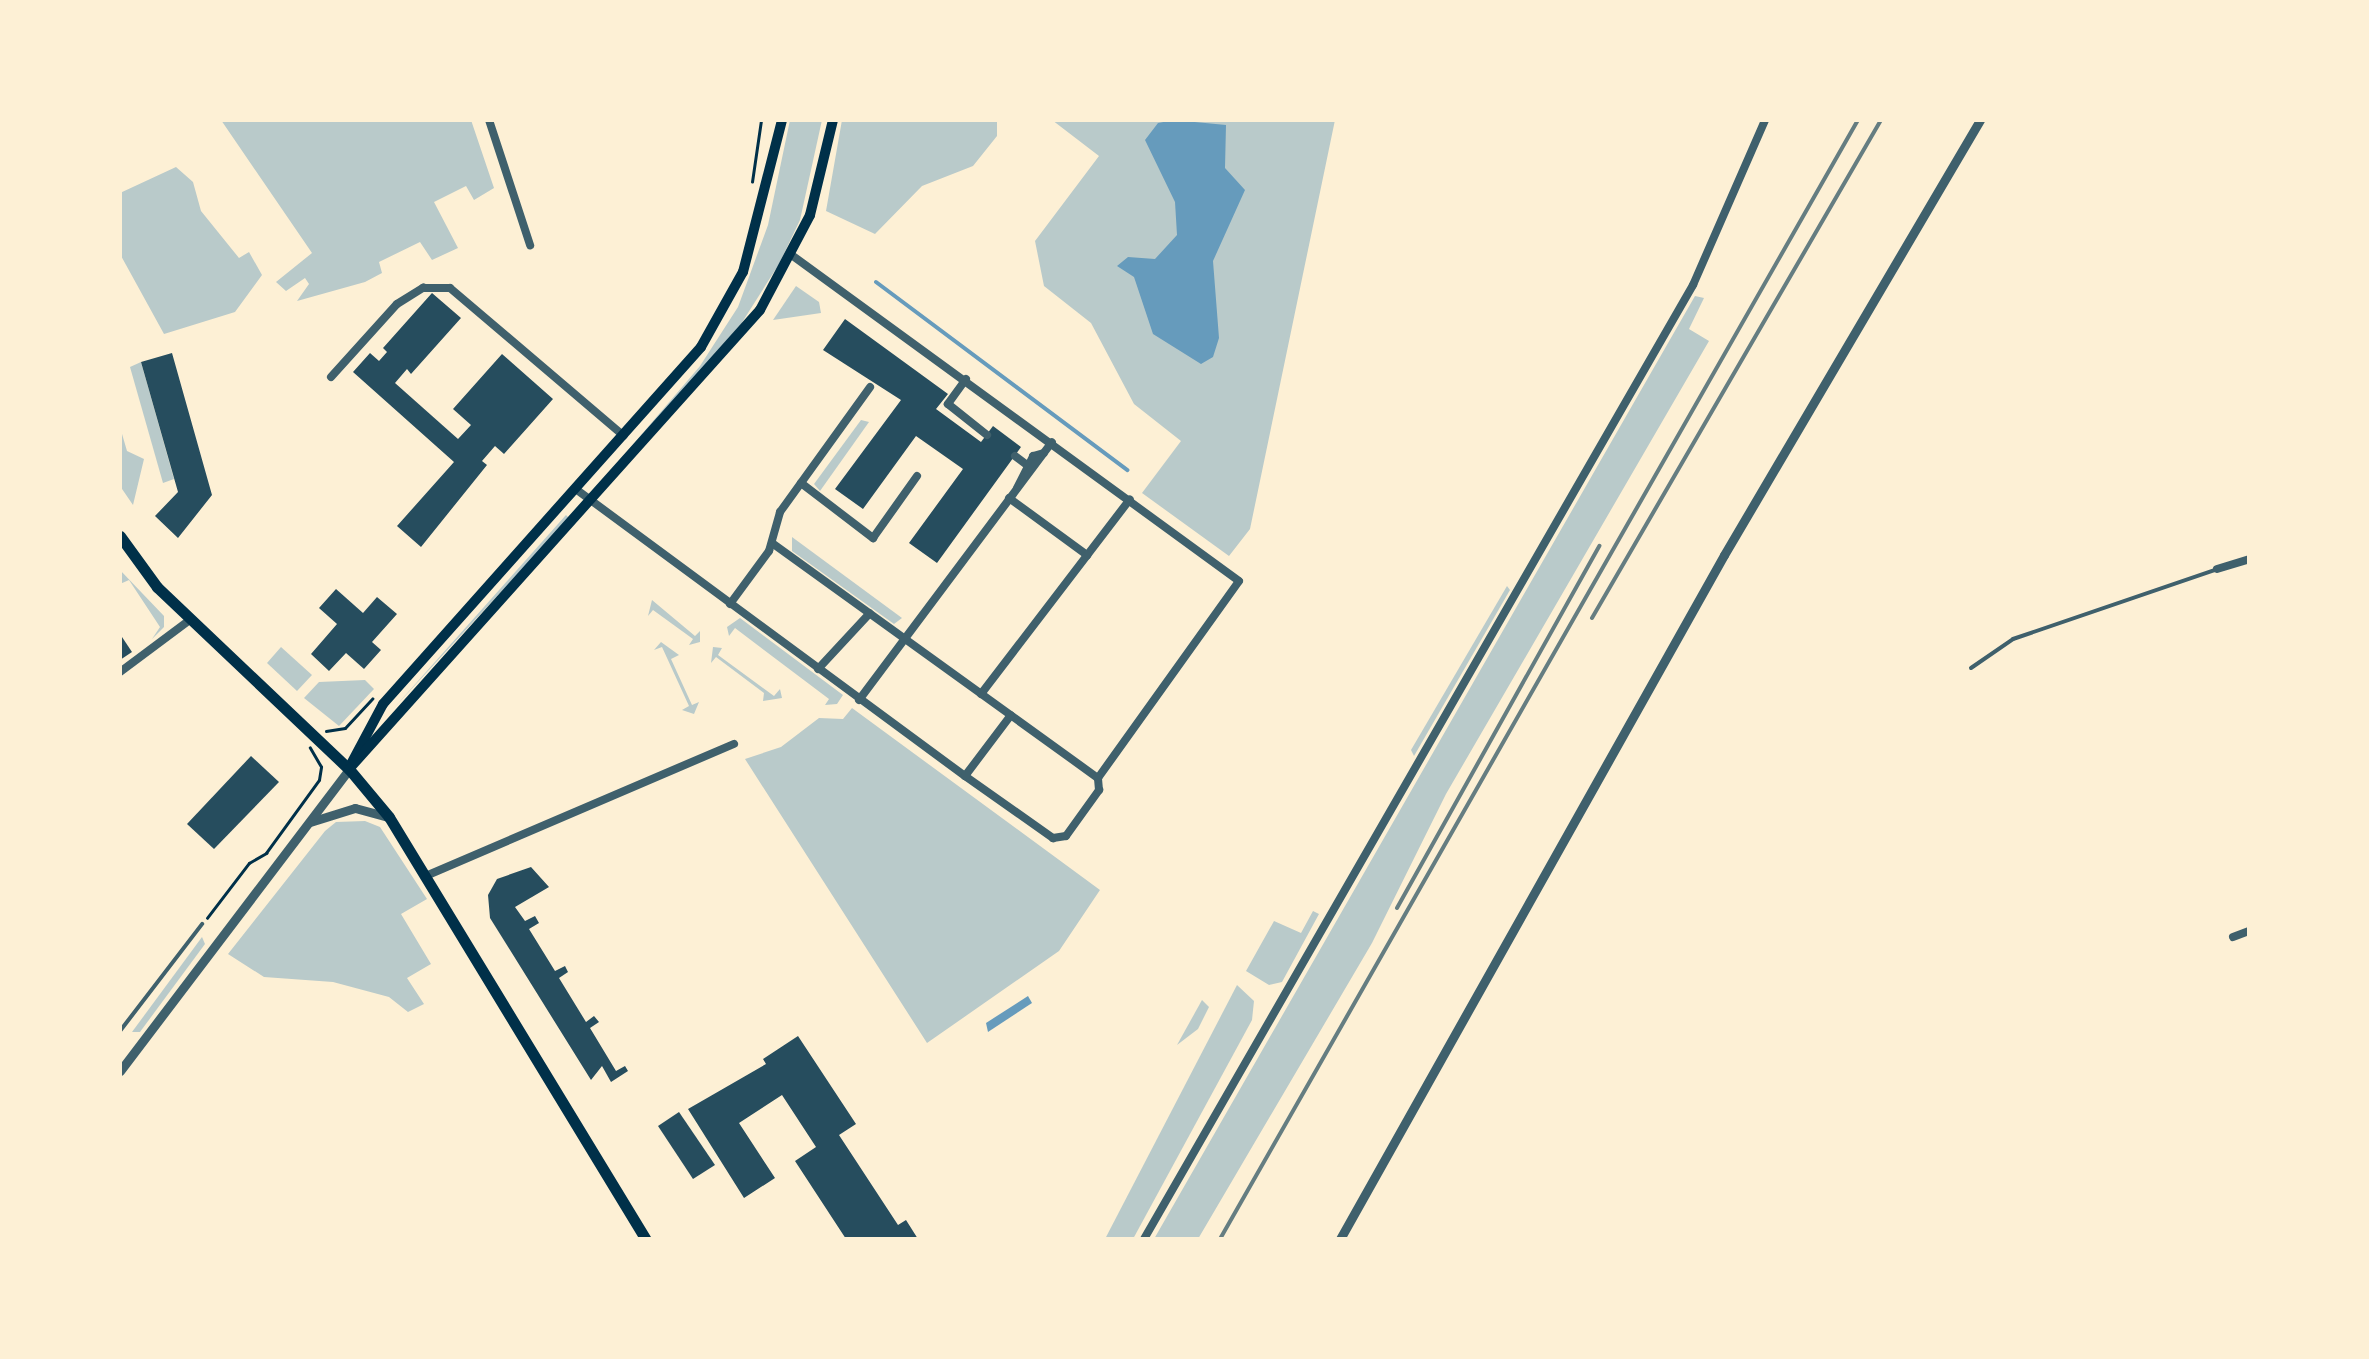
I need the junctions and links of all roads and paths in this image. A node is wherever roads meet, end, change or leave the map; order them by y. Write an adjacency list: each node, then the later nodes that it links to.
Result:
1 (489, 120): 8 (street)
2 (761, 120): 7 (path)
3 (782, 120): 14 (main road)
4 (833, 120): 9 (main road)
5 (1765, 120): 57 (street)
6 (1980, 120): 58 (street)
7 (755, 189)
8 (530, 245)
9 (793, 256): 11 (street); 25 (main road)
10 (331, 377): 14 (street)
11 (966, 379): 13 (street); 15 (street)
12 (870, 387): 20 (street)
13 (987, 434)
14 (624, 436): 22 (main road)
15 (1052, 442): 16 (street); 24 (street)
16 (1044, 452): 18 (street); 21 (street)
17 (1014, 456): 18 (street)
18 (1027, 465): 21 (street)
19 (917, 476): 20 (street)
20 (800, 484): 27 (street)
21 (1017, 488): 23 (street)
22 (577, 490): 25 (street); 45 (main road)
23 (1010, 498): 28 (street); 34 (street)
24 (1130, 498): 28 (street); 47 (street)
25 (592, 502): 31 (street); 45 (main road)
26 (120, 536): 33 (main road)
27 (772, 543): 31 (street); 32 (street)
28 (1087, 555): 39 (street)
29 (2249, 559): 30 (street)
30 (2217, 569): 35 (lane)
31 (730, 604): 36 (street)
32 (870, 613): 34 (street); 36 (street)
33 (191, 619): 37 (street); 45 (main road)
34 (906, 639): 39 (street); 40 (street)
35 (1971, 668)
36 (818, 670): 40 (street)
37 (120, 672)
38 (383, 687): 42 (path)
39 (981, 694): 41 (street)
40 (859, 700): 46 (street)
41 (1011, 716): 46 (street); 47 (street)
42 (346, 728)
43 (734, 744): 50 (street)
44 (308, 750): 51 (path)
45 (348, 768): 48 (main road); 49 (street)
46 (965, 776): 47 (street)
47 (1098, 778)
48 (389, 816): 49 (street); 50 (main road)
49 (307, 823): 55 (street)
50 (428, 875): 56 (main road)
51 (202, 924): 54 (lane)
52 (2249, 931): 53 (street)
53 (2232, 937)
54 (120, 1031)
55 (120, 1071)
56 (646, 1239)
57 (1144, 1239)
58 (1340, 1239)

